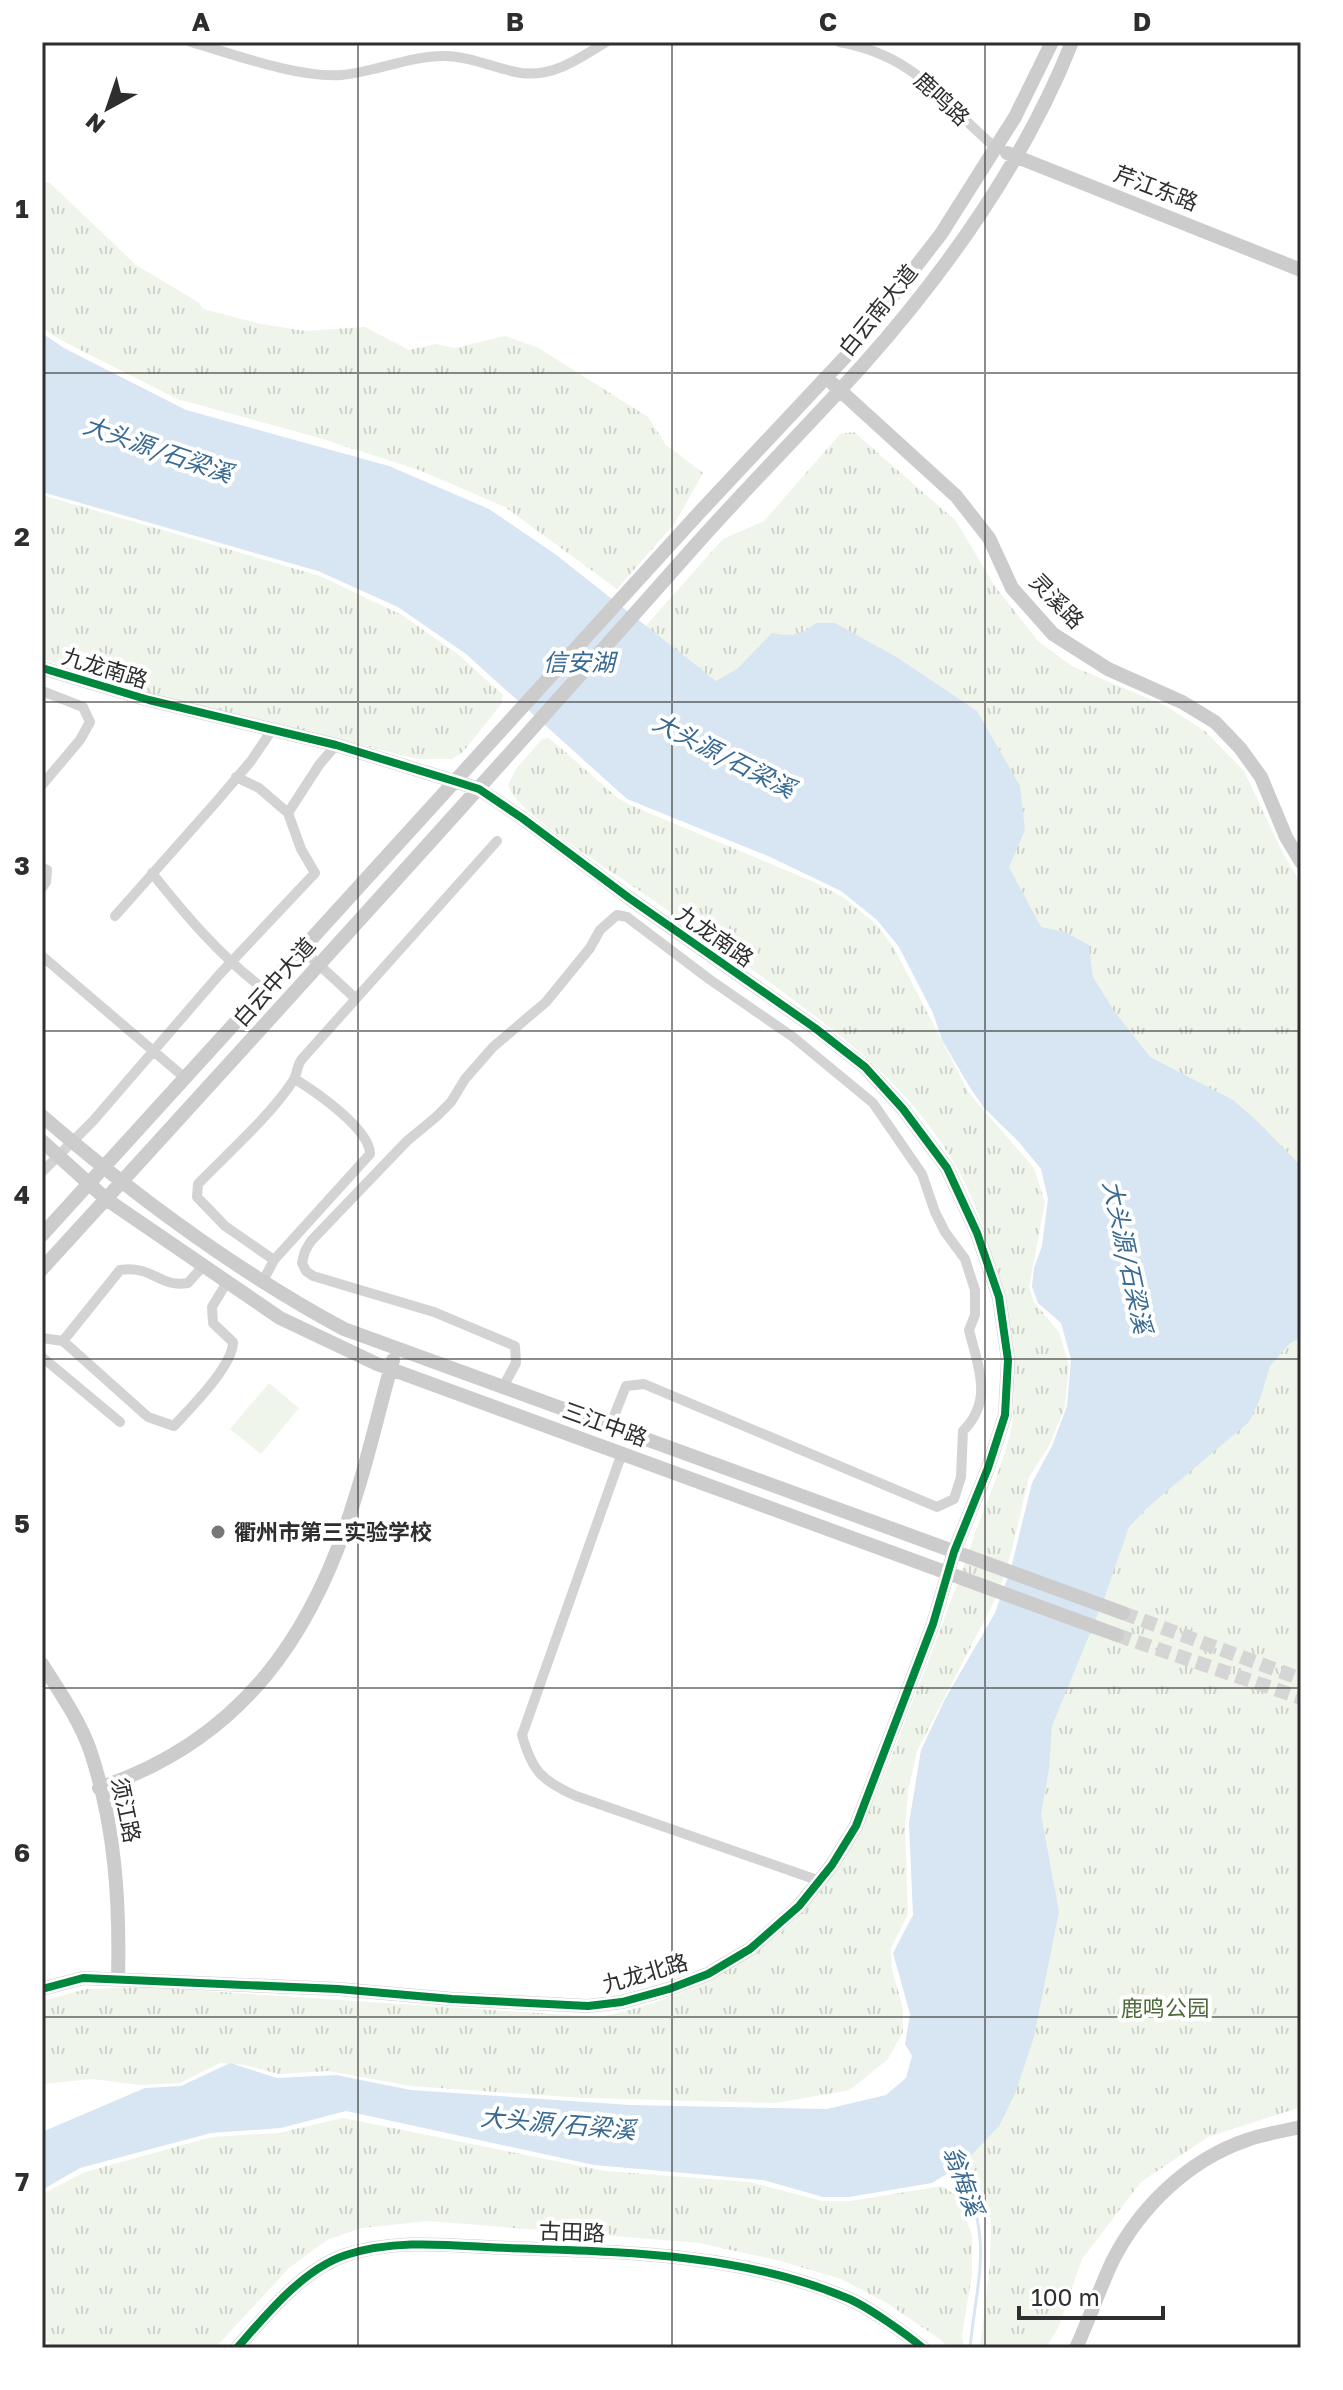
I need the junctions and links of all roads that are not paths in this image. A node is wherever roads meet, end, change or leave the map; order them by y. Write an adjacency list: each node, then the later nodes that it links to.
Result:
1 (191, 42): 2 (street)
2 (606, 42)
3 (839, 42): 6 (street, 鹿鸣路)
4 (1052, 42): 6 (street, 白云南大道)
5 (1072, 42): 7 (street, 白云南大道)
6 (998, 145): 7 (street, 芹江东路); 10 (street, 白云南大道)
7 (1018, 153): 8 (street, 芹江东路); 9 (street, 芹江东路); 11 (street, 白云南大道)
8 (1301, 260)
9 (1301, 270)
10 (825, 378): 11 (street, 灵溪路); 14 (street, 白云南大道)
11 (839, 390): 15 (street, 白云南大道); 24 (street, 灵溪路)
12 (42, 668): 16 (street, 九龙南路)
13 (42, 691): 20 (street)
14 (522, 710): 19 (street, 白云中大道)
15 (538, 725): 21 (street, 白云中大道)
16 (272, 730): 17 (street, 九龙南路); 18 (street)
17 (336, 745): 19 (street, 九龙南路); 22 (street)
18 (236, 777): 22 (street); 26 (street)
19 (457, 782): 21 (street, 九龙南路); 29 (street, 白云中大道)
20 (42, 785)
21 (479, 789): 32 (street, 九龙南路); 33 (street, 白云中大道)
22 (288, 813): 31 (street)
23 (497, 841): 36 (street)
24 (1301, 862)
25 (42, 868): 27 (street)
26 (152, 873): 28 (street); 31 (street)
27 (42, 888)
28 (115, 916)
29 (303, 950): 33 (street); 35 (street, 白云中大道)
30 (42, 956): 37 (street)
31 (230, 963): 35 (street); 37 (street)
32 (721, 963): 34 (street); 64 (street, 九龙南路)
33 (319, 965): 36 (street); 46 (street, 白云中大道)
34 (709, 979): 60 (street); 62 (street)
35 (265, 990): 38 (street, 白云中大道)
36 (355, 998): 39 (street)
37 (153, 1050): 38 (street); 42 (street)
38 (185, 1078): 44 (street, 白云中大道)
39 (295, 1079): 50 (street); 50 (street)
40 (42, 1116): 42 (street, 三江中路)
41 (42, 1141): 43 (street, 三江中路)
42 (73, 1142): 43 (street); 44 (street, 三江中路)
43 (58, 1156): 45 (street); 47 (street, 三江中路)
44 (103, 1168): 46 (street, 三江中路); 47 (street, 白云中大道)
45 (42, 1172)
46 (123, 1181): 48 (street, 白云中大道); 54 (street, 三江中路)
47 (88, 1184): 48 (street, 三江中路); 49 (street, 白云中大道)
48 (106, 1199): 51 (street, 三江中路); 52 (street, 白云中大道)
49 (42, 1235)
50 (274, 1260): 54 (street)
51 (204, 1265): 53 (street, 三江中路); 56 (street)
52 (42, 1269)
53 (227, 1282): 56 (street); 59 (street, 三江中路)
54 (262, 1283): 57 (street, 三江中路)
55 (42, 1338): 56 (street)
56 (63, 1341)
57 (396, 1348): 59 (street); 60 (street, 三江中路)
58 (42, 1357): 61 (street)
59 (390, 1369): 63 (street, 三江中路); 69 (street)
60 (503, 1387): 62 (street, 三江中路)
61 (120, 1422)
62 (610, 1426): 64 (street, 三江中路)
63 (622, 1453): 65 (street, 三江中路); 70 (street)
64 (954, 1552): 65 (street, 九龙北路); 66 (street, 三江中路)
65 (948, 1572): 67 (street, 三江中路); 70 (street, 九龙北路)
66 (1123, 1613)
67 (1117, 1635)
68 (42, 1664): 69 (street, 须江路)
69 (99, 1788): 71 (street, 须江路)
70 (820, 1881): 71 (street, 九龙北路)
71 (118, 1979): 72 (street, 九龙北路)
72 (42, 1989)
73 (1301, 2127): 76 (street)
74 (237, 2348): 75 (street, 古田路)
75 (923, 2348)
76 (1076, 2348)

